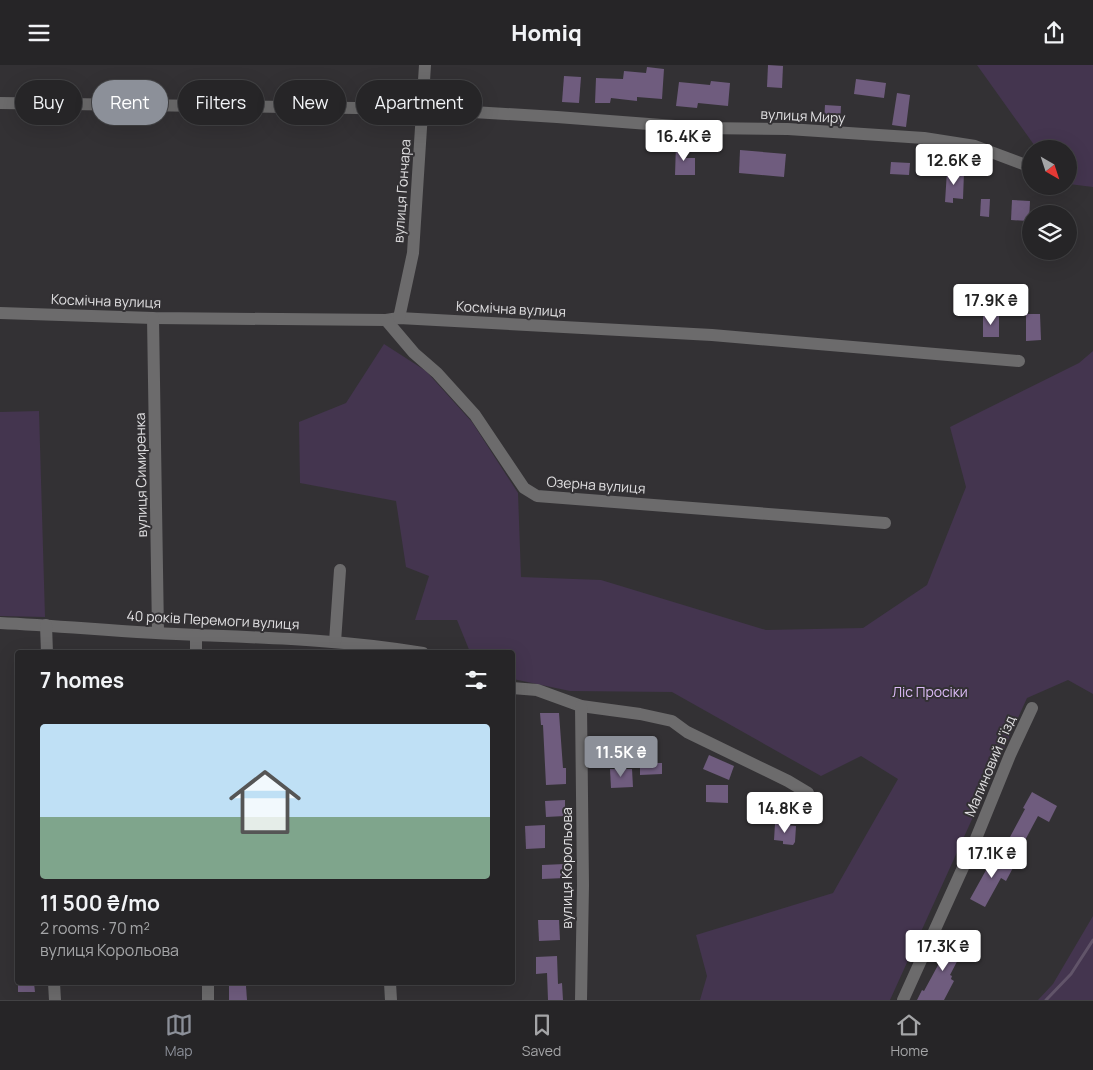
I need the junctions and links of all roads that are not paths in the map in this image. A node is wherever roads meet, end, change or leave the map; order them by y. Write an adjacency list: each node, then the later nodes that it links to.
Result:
1 (425, 65): 2 (street, вулиця Гончара)
2 (424, 80)
3 (0, 103): 4 (street, вулиця Миру)
4 (356, 108)
5 (482, 113): 7 (street, вулиця Миру)
6 (422, 125): 10 (street, вулиця Гончара)
7 (1022, 164)
8 (0, 313): 9 (street, Космічна вулиця)
9 (153, 317): 10 (street, Космічна вулиця); 16 (street, вулиця Симиренка)
10 (392, 319): 11 (street, Космічна вулиця); 12 (street, Озерна вулиця)
11 (1019, 361)
12 (885, 523)
13 (340, 570): 18 (street)
14 (0, 623): 15 (street, 40 років Перемоги вулиця)
15 (46, 625): 16 (street, 40 років Перемоги вулиця); 19 (street)
16 (158, 632): 17 (street, 40 років Перемоги вулиця)
17 (196, 635): 18 (street, 40 років Перемоги вулиця); 20 (street)
18 (335, 642): 21 (street, 40 років Перемоги вулиця)
19 (47, 650)
20 (196, 650)
21 (382, 650)
22 (515, 688): 23 (street)
23 (580, 706): 25 (street); 32 (street, вулиця Корольова)
24 (1032, 708): 33 (street, Малиновий в'їзд)
25 (808, 793)
26 (54, 985): 29 (street)
27 (208, 985): 30 (street)
28 (390, 985): 31 (street)
29 (55, 1000)
30 (208, 1000)
31 (391, 1000)
32 (581, 1000)
33 (903, 1000)

